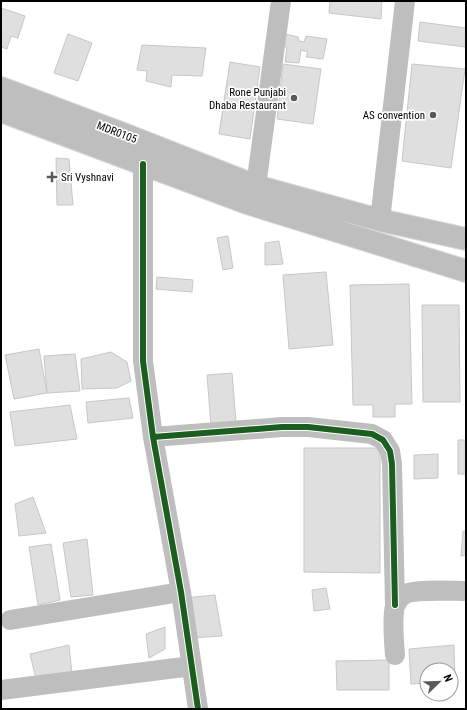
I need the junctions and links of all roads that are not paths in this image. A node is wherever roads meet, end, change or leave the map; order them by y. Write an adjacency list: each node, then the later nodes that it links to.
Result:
1 (281, 1): 6 (street)
2 (405, 1): 7 (street)
3 (1, 88): 6 (main road, MDR0105 / MDR0105)
4 (1, 112): 5 (main road, MDR0105)
5 (143, 164): 6 (main road, MDR0105); 10 (street)
6 (254, 195): 7 (main road, MDR0105); 9 (main road, MDR0105)
7 (380, 220): 8 (main road, MDR0105)
8 (466, 239)
9 (466, 271)
10 (154, 437): 12 (street); 13 (street)
11 (466, 591): 13 (street)
12 (181, 592): 14 (street); 16 (street)
13 (395, 605): 15 (street)
14 (10, 620)
15 (395, 655)
16 (192, 666): 17 (street); 18 (street)
17 (1, 690)
18 (198, 709)

